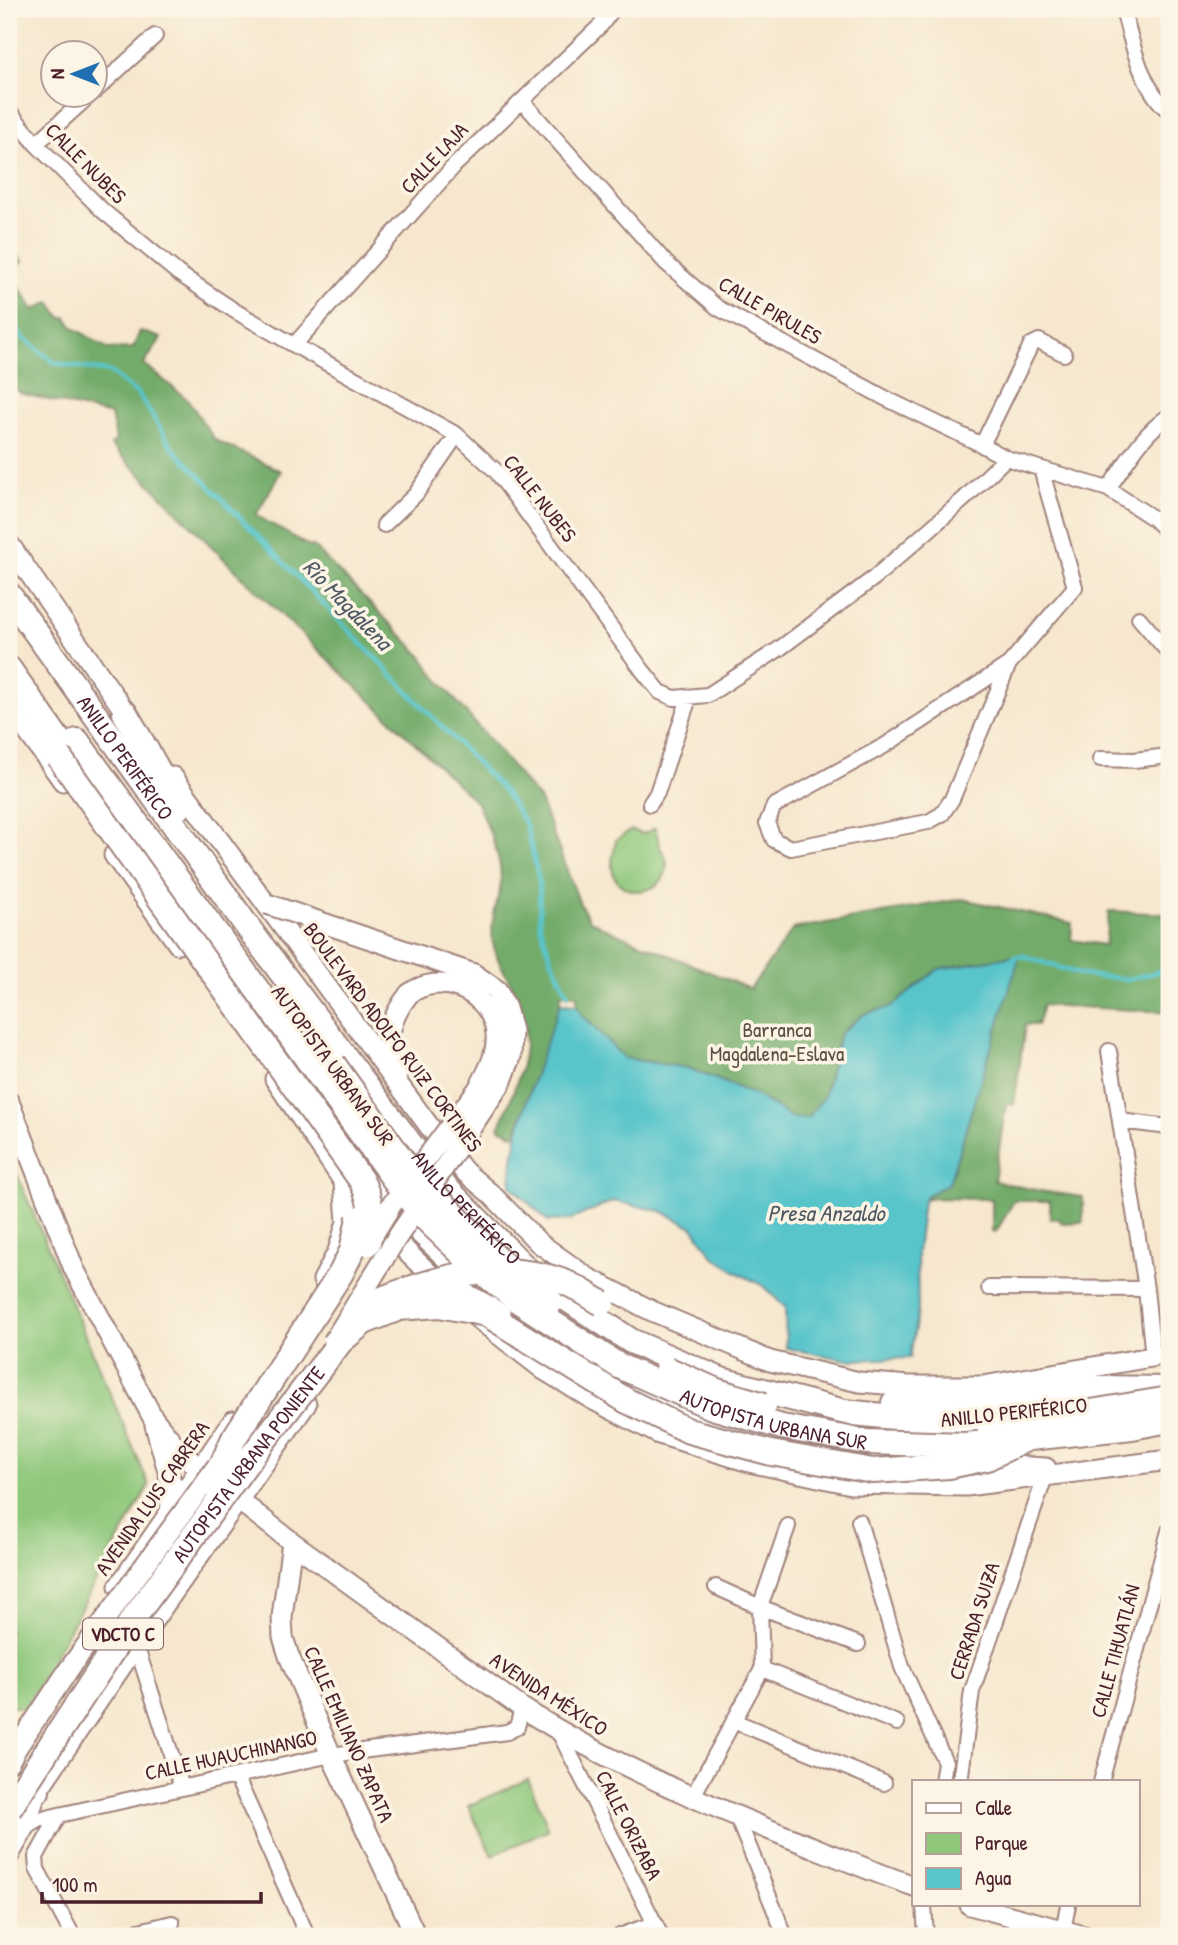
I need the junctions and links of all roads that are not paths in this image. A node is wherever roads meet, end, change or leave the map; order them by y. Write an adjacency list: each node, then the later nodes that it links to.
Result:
1 (613, 9): 5 (street, CALLE LAJA)
2 (1123, 9): 8 (street)
3 (155, 36): 4 (street)
4 (108, 79)
5 (523, 102): 10 (street, CALLE LAJA); 14 (street, CALLE PIRULES)
6 (76, 108): 9 (street)
7 (9, 111): 9 (street, CALLE NUBES)
8 (1169, 111)
9 (36, 144): 10 (street, CALLE NUBES)
10 (294, 345): 13 (street, CALLE NUBES)
11 (1065, 354): 14 (street)
12 (1169, 416): 17 (street)
13 (457, 435): 18 (street); 29 (street, CALLE NUBES)
14 (980, 444): 15 (street, CALLE PIRULES)
15 (1006, 458): 16 (street, CALLE PIRULES); 29 (street)
16 (1041, 469): 17 (street, CALLE PIRULES); 26 (street)
17 (1108, 489): 19 (street, CALLE PIRULES)
18 (384, 525)
19 (1169, 534)
20 (9, 544): 31 (main road, BOULEVARD ADOLFO RUIZ CORTINES)
21 (9, 595): 37 (highway, ANILLO PERIFÉRICO)
22 (1139, 618): 25 (street)
23 (9, 619): 55 (highway, AUTOPISTA URBANA SUR, bridge)
24 (9, 648): 39 (highway, AUTOPISTA URBANA SUR)
25 (1169, 653)
26 (1009, 664): 26 (street)
27 (9, 669): 47 (highway, ANILLO PERIFÉRICO)
28 (9, 677): 33 (highway)
29 (690, 698): 35 (street)
30 (12, 711): 33 (main road); 45 (main road)
31 (125, 713): 36 (main road, BOULEVARD ADOLFO RUIZ CORTINES); 37 (highway)
32 (1169, 756): 34 (street)
33 (59, 757): 46 (highway, bridge)
34 (1100, 759)
35 (650, 804)
36 (267, 904): 43 (main road, BOULEVARD ADOLFO RUIZ CORTINES); 51 (main road, bridge)
37 (257, 940): 54 (highway, ANILLO PERIFÉRICO)
38 (1109, 1051): 41 (street)
39 (308, 1060): 58 (highway, AUTOPISTA URBANA SUR, bridge); 61 (highway, bridge)
40 (9, 1102): 42 (main road)
41 (1120, 1121): 44 (street); 49 (street)
42 (13, 1124): 56 (main road)
43 (428, 1124): 46 (main road, bridge); 53 (main road, BOULEVARD ADOLFO RUIZ CORTINES)
44 (1169, 1127)
45 (344, 1181): 50 (main road); 61 (main road, AVENIDA LUIS CABRERA)
46 (368, 1243): 80 (main road, bridge)
47 (440, 1251): 52 (highway); 57 (highway, ANILLO PERIFÉRICO)
48 (989, 1288): 49 (street)
49 (1146, 1289): 53 (street)
50 (454, 1297): 52 (main road); 63 (main road)
51 (342, 1328): 60 (main road, bridge); 89 (main road, bridge)
52 (494, 1333): 62 (main road)
53 (1161, 1356)
54 (1169, 1390): 61 (highway, bridge)
55 (1169, 1399)
56 (153, 1418): 61 (main road, AVENIDA MÉXICO); 64 (main road)
57 (1169, 1426): 58 (highway, AUTOPISTA URBANA SUR, bridge)
58 (1024, 1440): 89 (highway, AUTOPISTA URBANA PONIENTE / VDCTO C, bridge)
59 (1169, 1460): 60 (main road)
60 (1094, 1470): 62 (main road)
61 (206, 1478): 63 (main road, AVENIDA MÉXICO); 64 (main road, AVENIDA LUIS CABRERA); 89 (highway, AUTOPISTA URBANA PONIENTE / VDCTO C)
62 (1045, 1478): 84 (street, CERRADA SUIZA)
63 (239, 1501): 68 (main road, AVENIDA MÉXICO); 71 (main road)
64 (169, 1516): 69 (main road, AVENIDA LUIS CABRERA)
65 (859, 1521): 83 (street)
66 (788, 1526): 72 (street)
67 (1169, 1531): 85 (street, CALLE TIHUATLÁN)
68 (292, 1542): 76 (main road, AVENIDA MÉXICO); 81 (main road, CALLE EMILIANO ZAPATA)
69 (137, 1559): 71 (main road); 80 (main road, AVENIDA LUIS CABRERA)
70 (716, 1587): 72 (street)
71 (172, 1595): 74 (main road)
72 (761, 1607): 73 (street); 75 (street)
73 (858, 1644)
74 (136, 1645): 87 (street); 89 (main road)
75 (762, 1669): 77 (street); 78 (street)
76 (522, 1708): 79 (main road, AVENIDA MÉXICO); 81 (street, CALLE HUAUCHINANGO)
77 (734, 1721): 86 (street); 88 (street)
78 (897, 1723)
79 (559, 1732): 88 (main road, AVENIDA MÉXICO); 98 (street, CALLE ORIZABA)
80 (11, 1754)
81 (331, 1755): 82 (street, CALLE HUAUCHINANGO); 103 (main road, CALLE EMILIANO ZAPATA)
82 (236, 1776): 87 (street, CALLE HUAUCHINANGO); 100 (street)
83 (942, 1780)
84 (960, 1780)
85 (1102, 1780)
86 (884, 1783)
87 (182, 1788): 90 (street, CALLE HUAUCHINANGO)
88 (693, 1796): 91 (main road, AVENIDA MÉXICO)
89 (21, 1804): 90 (street, CALLE HUAUCHINANGO); 92 (main road)
90 (60, 1815): 101 (street)
91 (737, 1816): 93 (main road, AVENIDA MÉXICO); 105 (street)
92 (9, 1855)
93 (912, 1885)
94 (925, 1906): 106 (street)
95 (973, 1906): 99 (main road)
96 (1068, 1906): 99 (street)
97 (172, 1923): 102 (street)
98 (658, 1929): 104 (street)
99 (1061, 1934): 107 (main road)
100 (307, 1935)
101 (73, 1936)
102 (118, 1936)
103 (416, 1936)
104 (620, 1936)
105 (785, 1936)
106 (926, 1936)
107 (1084, 1936)

